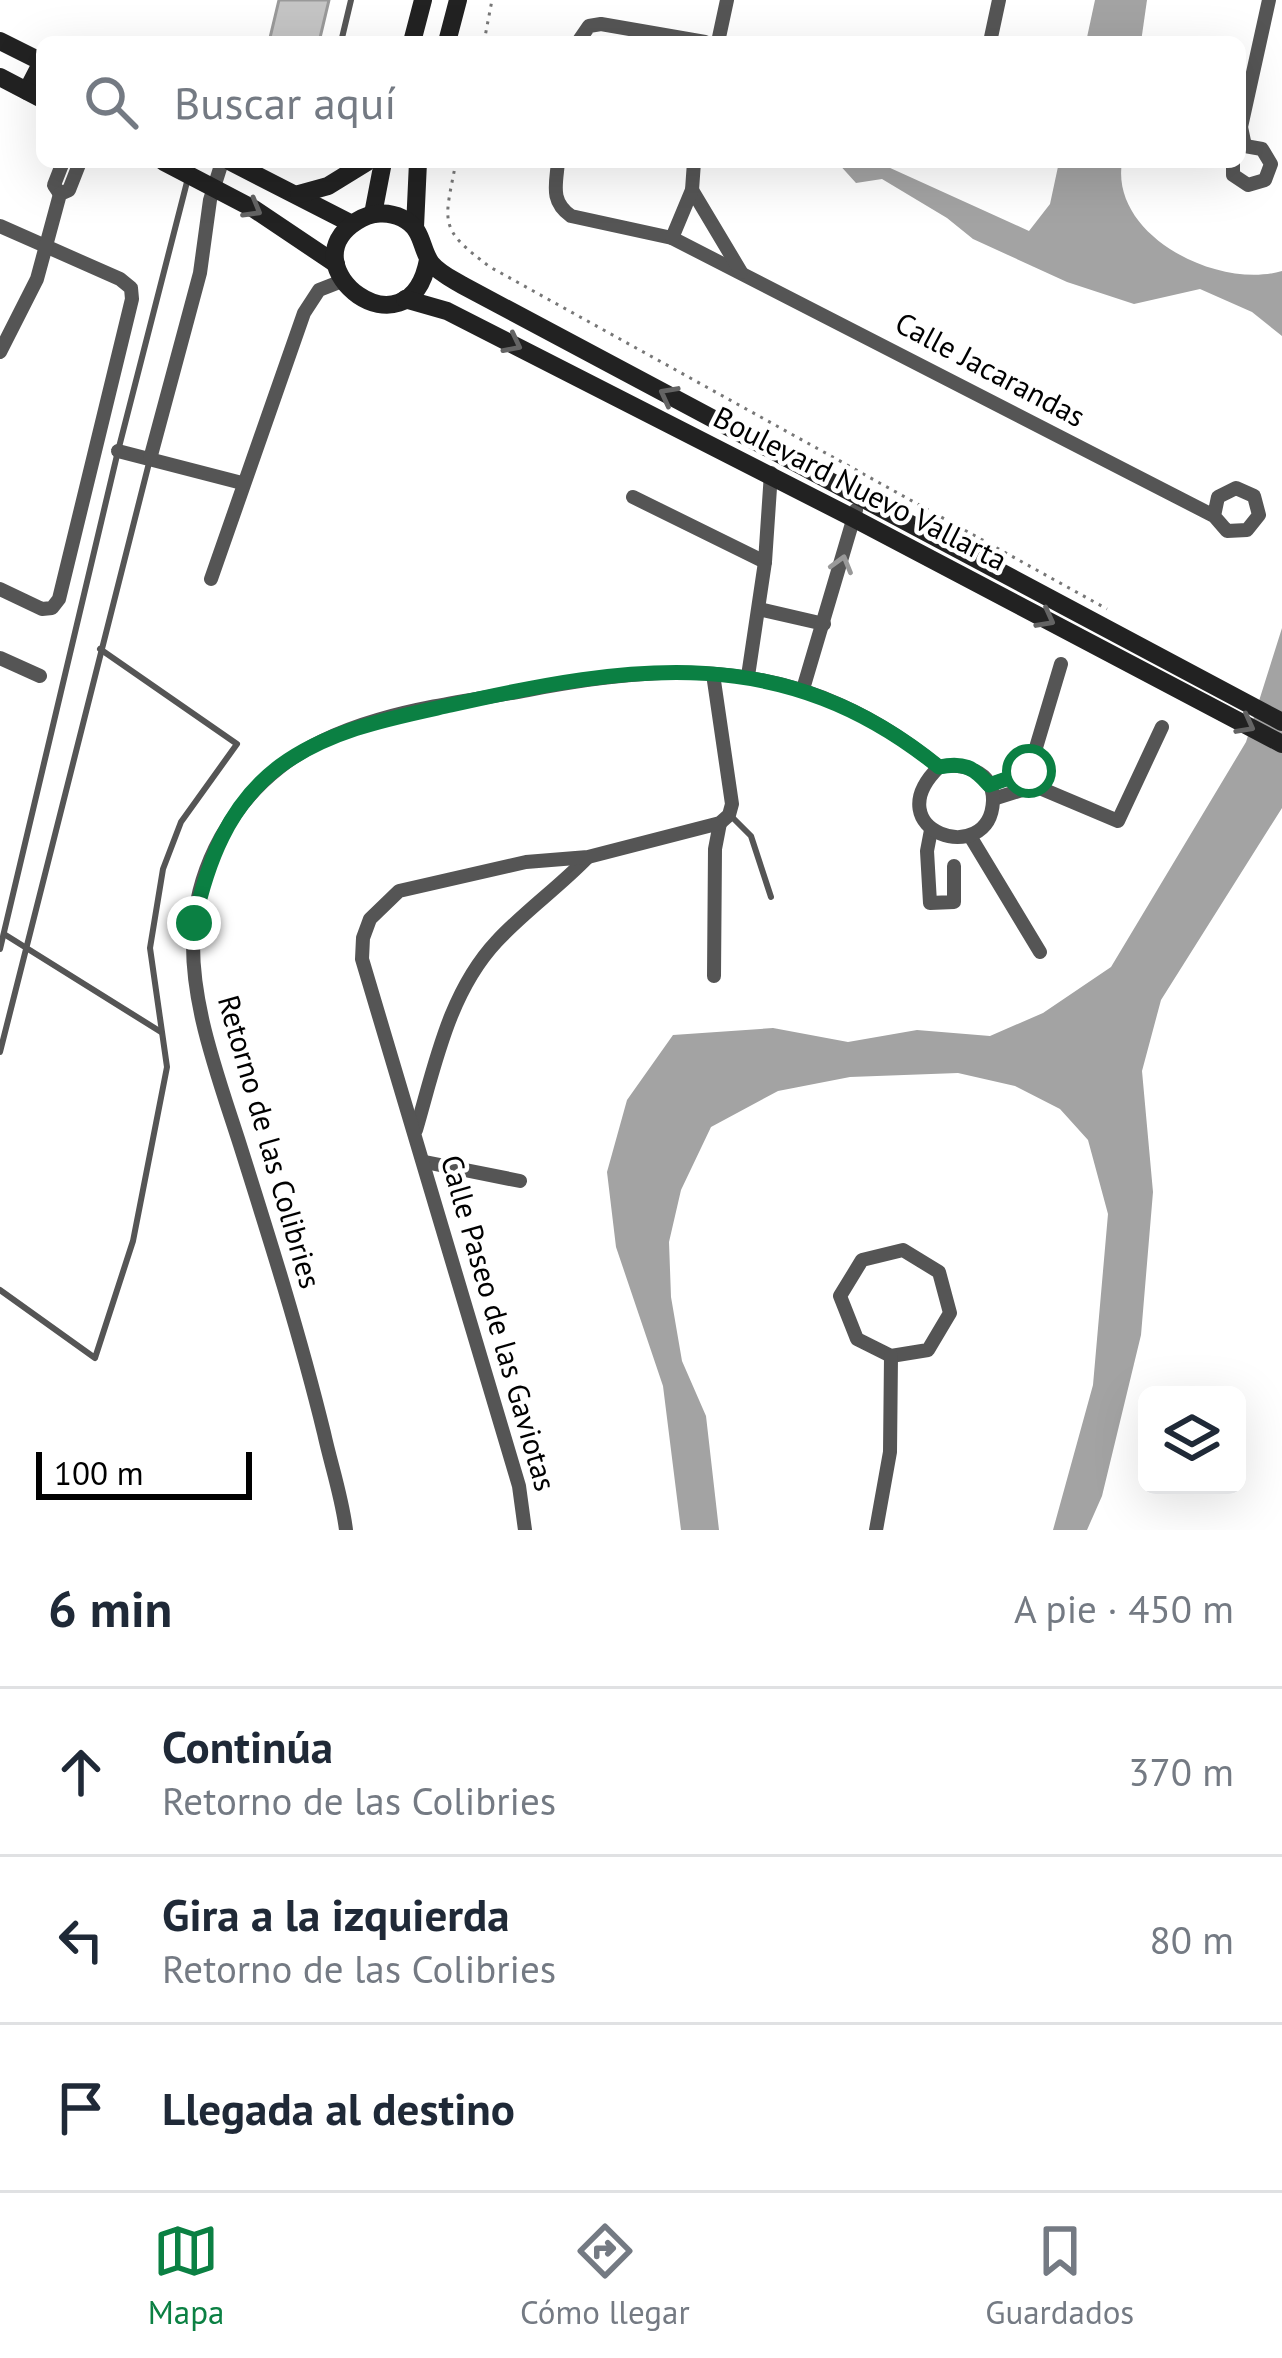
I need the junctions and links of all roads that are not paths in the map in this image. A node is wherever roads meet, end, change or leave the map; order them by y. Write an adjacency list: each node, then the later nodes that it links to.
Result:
1 (351, 0): 7 (lane)
2 (423, 0): 8 (main road)
3 (458, 0): 9 (main road)
4 (727, 0): 12 (street)
5 (999, 0): 13 (street)
6 (1269, 0): 18 (street)
7 (342, 36)
8 (414, 36)
9 (449, 36)
10 (582, 36): 11 (street)
11 (670, 36)
12 (719, 36)
13 (991, 36)
14 (0, 40): 15 (main road)
15 (36, 59)
16 (0, 77): 17 (main road)
17 (35, 95)
18 (1246, 101)
19 (1246, 148): 30 (street)
20 (61, 168): 34 (street)
21 (78, 168): 34 (street)
22 (177, 168): 31 (main road, Boulevard Nuevo Vallarta)
23 (220, 168): 32 (street)
24 (244, 168): 35 (main road)
25 (357, 168): 35 (main road)
26 (382, 168): 36 (main road)
27 (418, 168): 39 (main road)
28 (557, 168): 40 (street)
29 (694, 168): 33 (street)
30 (1232, 168)
31 (190, 174): 32 (main road, Boulevard Nuevo Vallarta); 47 (lane)
32 (214, 187): 44 (main road, Boulevard Nuevo Vallarta, one-way to 44); 49 (street)
33 (692, 190): 40 (street); 43 (street)
34 (60, 194): 41 (street)
35 (298, 194): 37 (main road)
36 (374, 214): 37 (main road); 39 (main road)
37 (352, 224): 44 (main road)
38 (0, 226): 41 (street)
39 (415, 227): 42 (main road)
40 (672, 238): 43 (street, Calle Jacarandas)
41 (44, 248): 46 (street); 58 (street)
42 (428, 260): 45 (main road); 48 (main road, Boulevard Nuevo Vallarta, one-way to 42)
43 (740, 272): 54 (street, Calle Jacarandas)
44 (339, 273): 45 (main road, Boulevard Nuevo Vallarta); 51 (street)
45 (405, 299): 50 (main road, Boulevard Nuevo Vallarta, one-way to 50)
46 (0, 352)
47 (118, 451): 49 (street); 81 (lane)
48 (780, 455): 50 (street); 53 (main road, Boulevard Nuevo Vallarta)
49 (150, 459): 51 (street); 61 (lane)
50 (770, 476): 55 (main road, Boulevard Nuevo Vallarta); 56 (street)
51 (242, 482): 57 (street)
52 (633, 497): 56 (street)
53 (862, 497): 55 (street); 68 (main road, Boulevard Nuevo Vallarta)
54 (1214, 516)
55 (853, 518): 60 (street, one-way to 55); 68 (main road, Boulevard Nuevo Vallarta, one-way to 68)
56 (765, 562): 59 (street)
57 (212, 579)
58 (0, 589)
59 (759, 609): 60 (street); 66 (street)
60 (824, 624): 67 (street)
61 (100, 649): 82 (lane); 86 (lane)
62 (0, 658): 65 (street)
63 (1061, 664): 73 (street)
64 (713, 674): 66 (street, Retorno de las Colibries); 75 (street); 93 (street, Retorno de las Colibries)
65 (40, 676)
66 (748, 676): 67 (street, Retorno de las Colibries)
67 (803, 689): 72 (street, Retorno de las Colibries)
68 (1212, 697): 69 (main road, Boulevard Nuevo Vallarta); 71 (main road, Boulevard Nuevo Vallarta, one-way to 71)
69 (1282, 722)
70 (1162, 727): 73 (street)
71 (1282, 744)
72 (939, 767): 74 (street, Retorno de las Colibries); 76 (street)
73 (1032, 778): 74 (street)
74 (991, 792): 77 (street)
75 (725, 819): 78 (street, Calle Paseo de las Gaviotas); 80 (lane); 85 (street)
76 (932, 830): 77 (street); 79 (street)
77 (970, 836): 84 (street)
78 (588, 856): 88 (street, Calle Paseo de las Gaviotas); 88 (street, Calle Paseo de las Gaviotas)
79 (954, 866)
80 (771, 897)
81 (4, 934): 82 (lane); 83 (lane)
82 (26, 945): 86 (lane); 87 (lane)
83 (0, 949)
84 (1040, 952)
85 (714, 976)
86 (160, 1032): 91 (lane)
87 (0, 1052)
88 (416, 1130): 89 (street, Calle Paseo de las Gaviotas)
89 (425, 1162): 90 (street); 94 (street, Calle Paseo de las Gaviotas)
90 (520, 1180)
91 (0, 1290)
92 (891, 1356): 92 (street); 95 (street)
93 (346, 1530)
94 (525, 1530)
95 (876, 1530)

